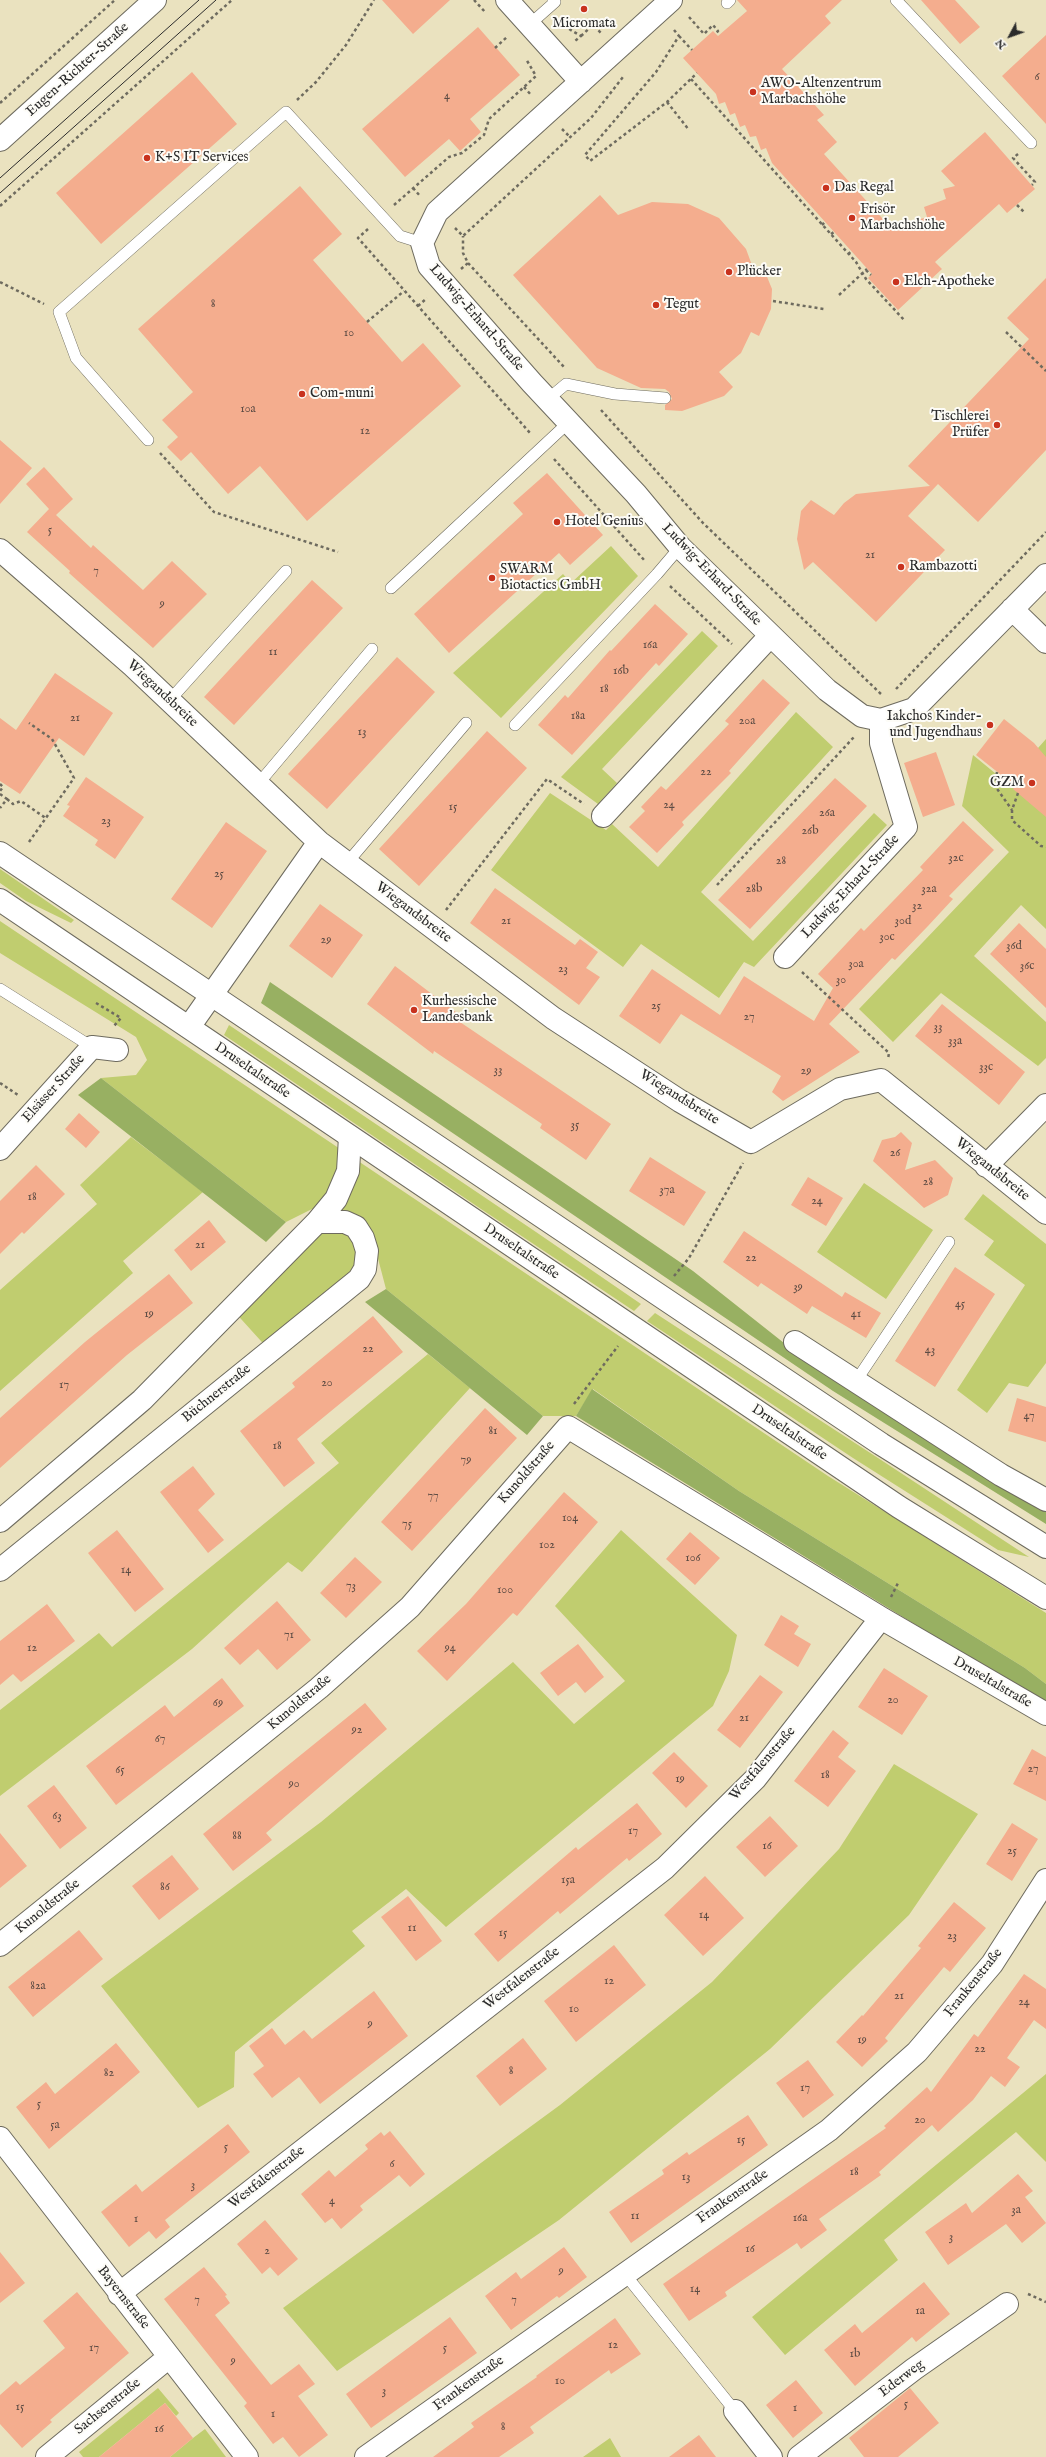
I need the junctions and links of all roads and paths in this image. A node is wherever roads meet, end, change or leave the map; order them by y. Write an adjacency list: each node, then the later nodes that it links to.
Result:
1 (115, 0): 28 (path)
2 (156, 0): 30 (street, Eugen-Richter-Straße)
3 (232, 0): 34 (path)
4 (374, 0): 26 (path)
5 (474, 0): 10 (path)
6 (507, 0): 12 (street)
7 (553, 0): 12 (lane)
8 (671, 0): 24 (street)
9 (896, 0): 31 (lane)
10 (487, 15)
11 (689, 16): 15 (path)
12 (529, 24): 24 (street)
13 (674, 29): 16 (path)
14 (502, 31): 17 (path)
15 (715, 34)
16 (679, 36): 20 (path); 27 (path)
17 (507, 37): 18 (path); 19 (path)
18 (512, 42)
19 (495, 48)
20 (692, 50)
21 (525, 56): 25 (path)
22 (697, 73): 23 (path)
23 (691, 79): 27 (path); 37 (path)
24 (581, 82): 40 (street)
25 (524, 87)
26 (308, 88)
27 (667, 102): 29 (path)
28 (0, 103)
29 (689, 130)
30 (0, 140)
31 (1031, 143): 32 (path)
32 (1032, 185)
33 (1017, 204): 35 (path)
34 (0, 206)
35 (1024, 212)
36 (825, 222): 37 (path)
37 (822, 225): 39 (path)
38 (834, 232): 39 (path)
39 (831, 234): 42 (path)
40 (422, 242): 51 (lane); 58 (street, Ludwig-Erhard-Straße)
41 (852, 251): 42 (path)
42 (848, 254): 44 (path)
43 (468, 263): 56 (path)
44 (862, 272): 45 (path); 48 (path); 52 (path)
45 (871, 275)
46 (0, 282): 51 (path)
47 (404, 291): 53 (path)
48 (839, 295)
49 (772, 301): 50 (path)
50 (824, 309)
51 (59, 312): 60 (lane)
52 (905, 321)
53 (367, 322)
54 (1006, 332): 55 (path)
55 (1046, 371)
56 (582, 389): 57 (lane); 58 (lane); 72 (path)
57 (665, 398)
58 (548, 400): 59 (street, Ludwig-Erhard-Straße)
59 (569, 422): 62 (street, Ludwig-Erhard-Straße); 67 (lane)
60 (148, 440): 64 (path)
61 (1046, 532): 72 (path)
62 (680, 547): 69 (street, Ludwig-Erhard-Straße); 77 (lane)
63 (0, 550): 73 (street, Wiegandsbreite)
64 (338, 552)
65 (286, 571): 73 (lane)
66 (1046, 576): 68 (street)
67 (391, 588)
68 (1012, 609): 70 (street); 74 (street)
69 (770, 636): 74 (street, Ludwig-Erhard-Straße); 87 (street, Ludwig-Erhard-Straße)
70 (1046, 642)
71 (372, 649): 79 (lane)
72 (886, 699): 74 (path)
73 (169, 701): 79 (street, Wiegandsbreite)
74 (876, 719): 94 (path); 97 (street, Ludwig-Erhard-Straße)
75 (29, 724): 88 (path)
76 (466, 724): 93 (lane)
77 (515, 725)
78 (997, 772): 86 (path)
79 (259, 783): 90 (street, Wiegandsbreite)
80 (0, 784): 81 (path)
81 (0, 791)
82 (1018, 793): 86 (path)
83 (0, 794): 84 (path)
84 (7, 799): 85 (path); 88 (path)
85 (0, 808)
86 (1012, 810): 91 (path)
87 (603, 816): 96 (path)
88 (47, 819): 89 (path)
89 (29, 842)
90 (319, 842): 93 (street, Wiegandsbreite); 99 (street)
91 (1046, 847)
92 (0, 853): 99 (street)
93 (347, 863): 96 (street, Wiegandsbreite)
94 (717, 885)
95 (0, 900): 100 (street, Druseltalstraße)
96 (433, 928): 106 (street, Wiegandsbreite)
97 (786, 957): 103 (path)
98 (0, 989): 101 (lane)
99 (212, 994): 100 (street); 119 (street)
100 (189, 1027): 105 (street, Druseltalstraße)
101 (92, 1047): 102 (street, Elsässer Straße); 107 (street, Elsässer Straße)
102 (117, 1050)
103 (889, 1053)
104 (1046, 1105): 108 (street)
105 (350, 1137): 110 (street); 121 (street, Druseltalstraße)
106 (751, 1142): 108 (street, Wiegandsbreite); 112 (path)
107 (0, 1149)
108 (986, 1166): 109 (street, Wiegandsbreite)
109 (1046, 1213)
110 (317, 1222): 118 (street); 120 (street, Büchnerstraße)
111 (949, 1242): 115 (lane)
112 (670, 1281)
113 (796, 1342): 115 (street)
114 (619, 1345): 116 (path)
115 (856, 1381): 117 (street)
116 (568, 1427): 122 (street, Druseltalstraße); 125 (street, Kunoldstraße)
117 (1046, 1500)
118 (0, 1521)
119 (1046, 1547)
120 (0, 1570)
121 (1046, 1598)
122 (881, 1618): 123 (street, Druseltalstraße); 128 (street, Westfalenstraße)
123 (1046, 1714)
124 (1046, 1880): 127 (street, Frankenstraße)
125 (0, 1945)
126 (0, 2138): 128 (street, Bayernstraße)
127 (624, 2273): 131 (lane); 134 (street, Frankenstraße)
128 (119, 2294): 130 (street, Bayernstraße)
129 (1007, 2304): 136 (street, Ederweg)
130 (169, 2357): 132 (street, Sachsenstraße); 133 (street, Bayernstraße)
131 (735, 2411): 135 (street)
132 (47, 2457)
133 (247, 2457)
134 (366, 2457)
135 (771, 2457)
136 (799, 2457)

